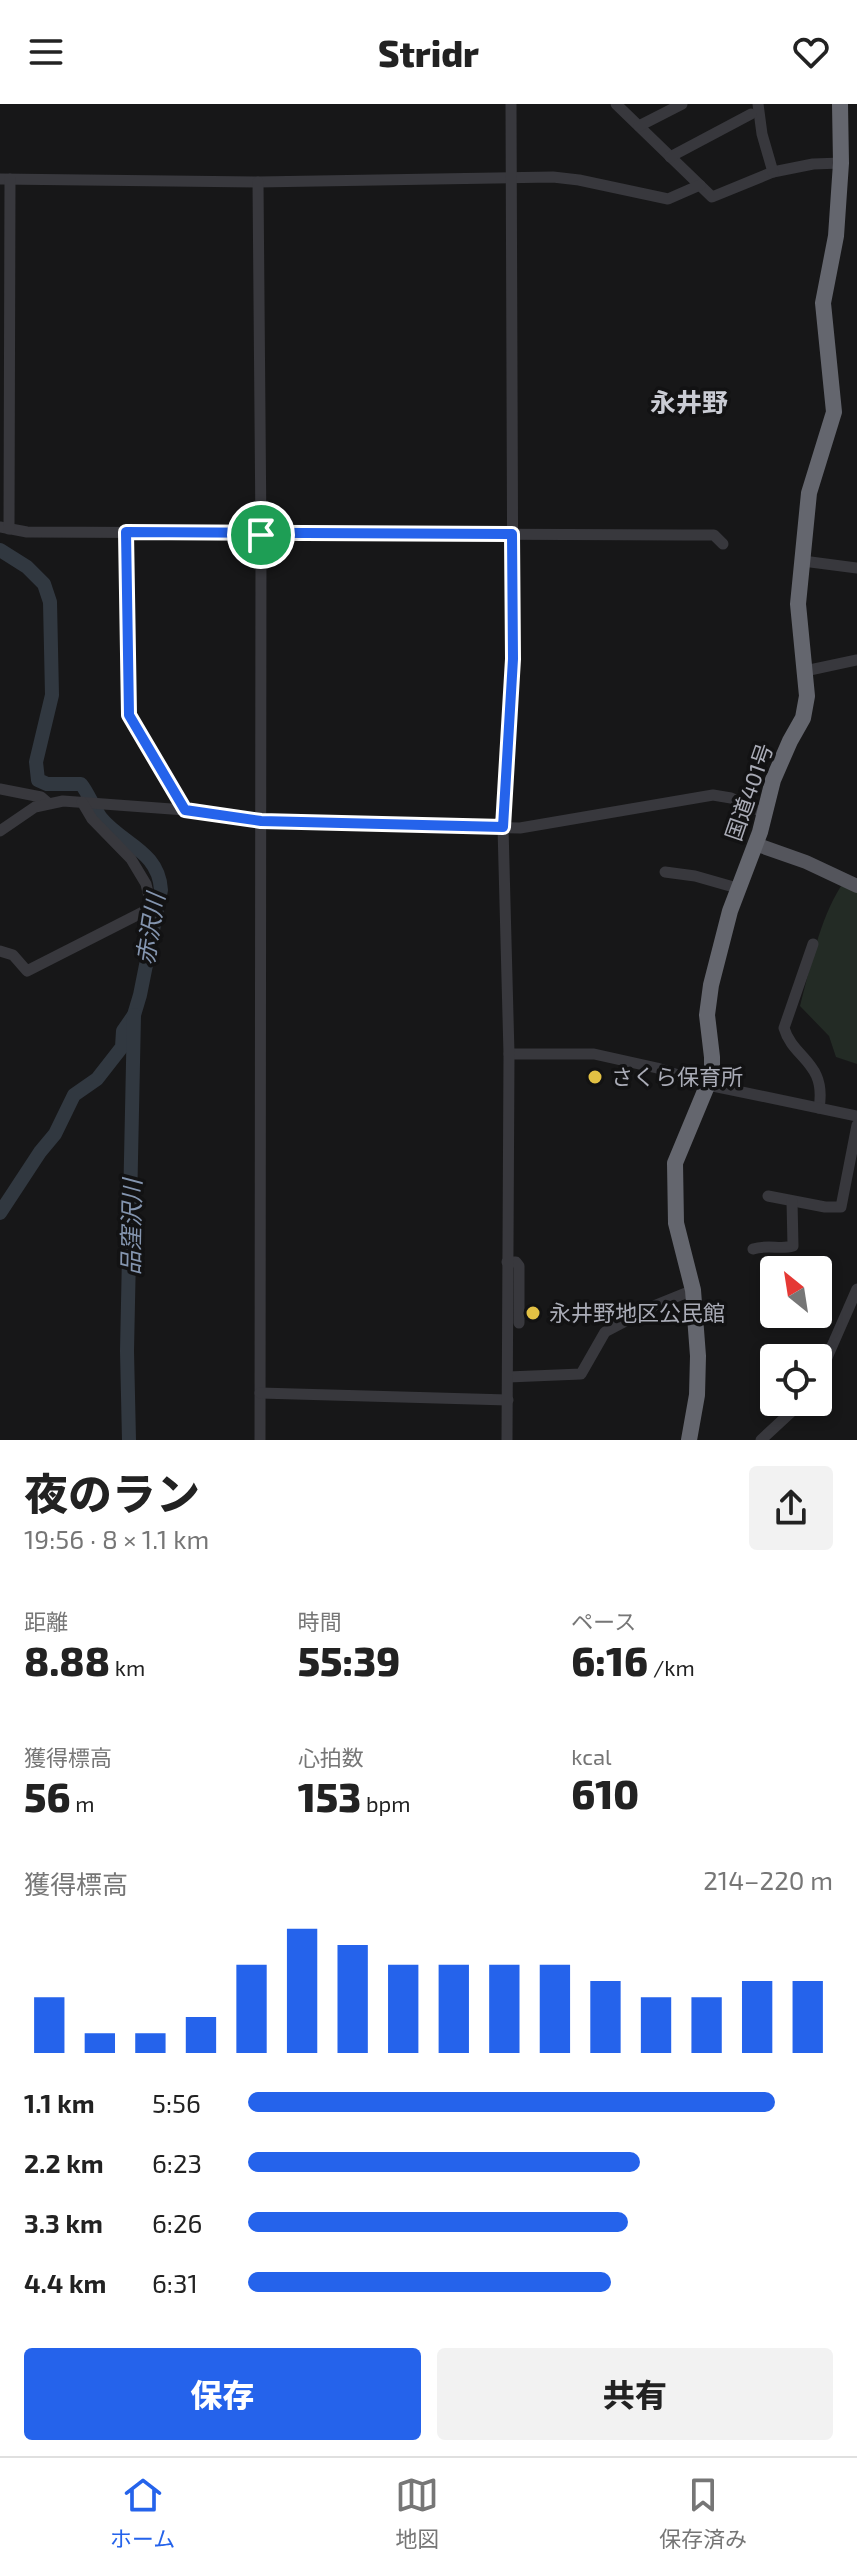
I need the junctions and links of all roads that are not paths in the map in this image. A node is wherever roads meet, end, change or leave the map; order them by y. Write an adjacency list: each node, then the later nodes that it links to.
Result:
1 (511, 104): 11 (street)
2 (616, 104): 6 (street)
3 (680, 104): 6 (street)
4 (840, 104): 8 (highway, 国道401号)
5 (755, 109): 7 (street); 9 (street)
6 (639, 126): 7 (street)
7 (670, 157): 13 (street)
8 (841, 163): 9 (street); 19 (highway, 国道401号)
9 (773, 172): 13 (street)
10 (5, 179): 12 (street); 14 (street)
11 (511, 179): 12 (street); 13 (street); 16 (street)
12 (258, 182): 17 (street)
13 (700, 185)
14 (4, 528): 15 (street)
15 (126, 532): 17 (street); 26 (street)
16 (512, 534): 17 (street); 18 (street); 29 (street)
17 (261, 535): 28 (street)
18 (723, 544)
19 (803, 561): 20 (street); 22 (highway, 国道401号)
20 (857, 568)
21 (857, 660): 22 (street)
22 (805, 671): 27 (highway, 国道401号)
23 (0, 789): 25 (street)
24 (82, 802): 25 (street); 26 (street); 36 (street)
25 (48, 803): 30 (street)
26 (185, 810): 28 (street)
27 (764, 813): 29 (street); 31 (highway, 国道401号)
28 (261, 821): 29 (street); 51 (street)
29 (503, 827): 37 (street)
30 (0, 831)
31 (755, 844): 33 (main road); 34 (highway, 国道401号)
32 (665, 872): 34 (street)
33 (857, 886)
34 (737, 888): 38 (highway, 国道401号)
35 (813, 944): 39 (street)
36 (0, 951)
37 (509, 1054): 38 (street); 45 (street)
38 (708, 1085): 39 (street); 47 (highway, 国道401号)
39 (819, 1108): 40 (street)
40 (857, 1116)
41 (857, 1125): 43 (street)
42 (768, 1196): 43 (street)
43 (792, 1201): 44 (street)
44 (753, 1249)
45 (507, 1262): 48 (street); 50 (street)
46 (857, 1289): 49 (street)
47 (693, 1290): 50 (street); 56 (highway, 国道401号)
48 (519, 1323)
49 (832, 1346)
50 (508, 1377): 52 (street)
51 (260, 1393): 52 (street); 54 (street)
52 (508, 1400): 55 (street)
53 (787, 1416): 57 (street)
54 (260, 1440)
55 (507, 1440)
56 (689, 1440)
57 (761, 1440)

